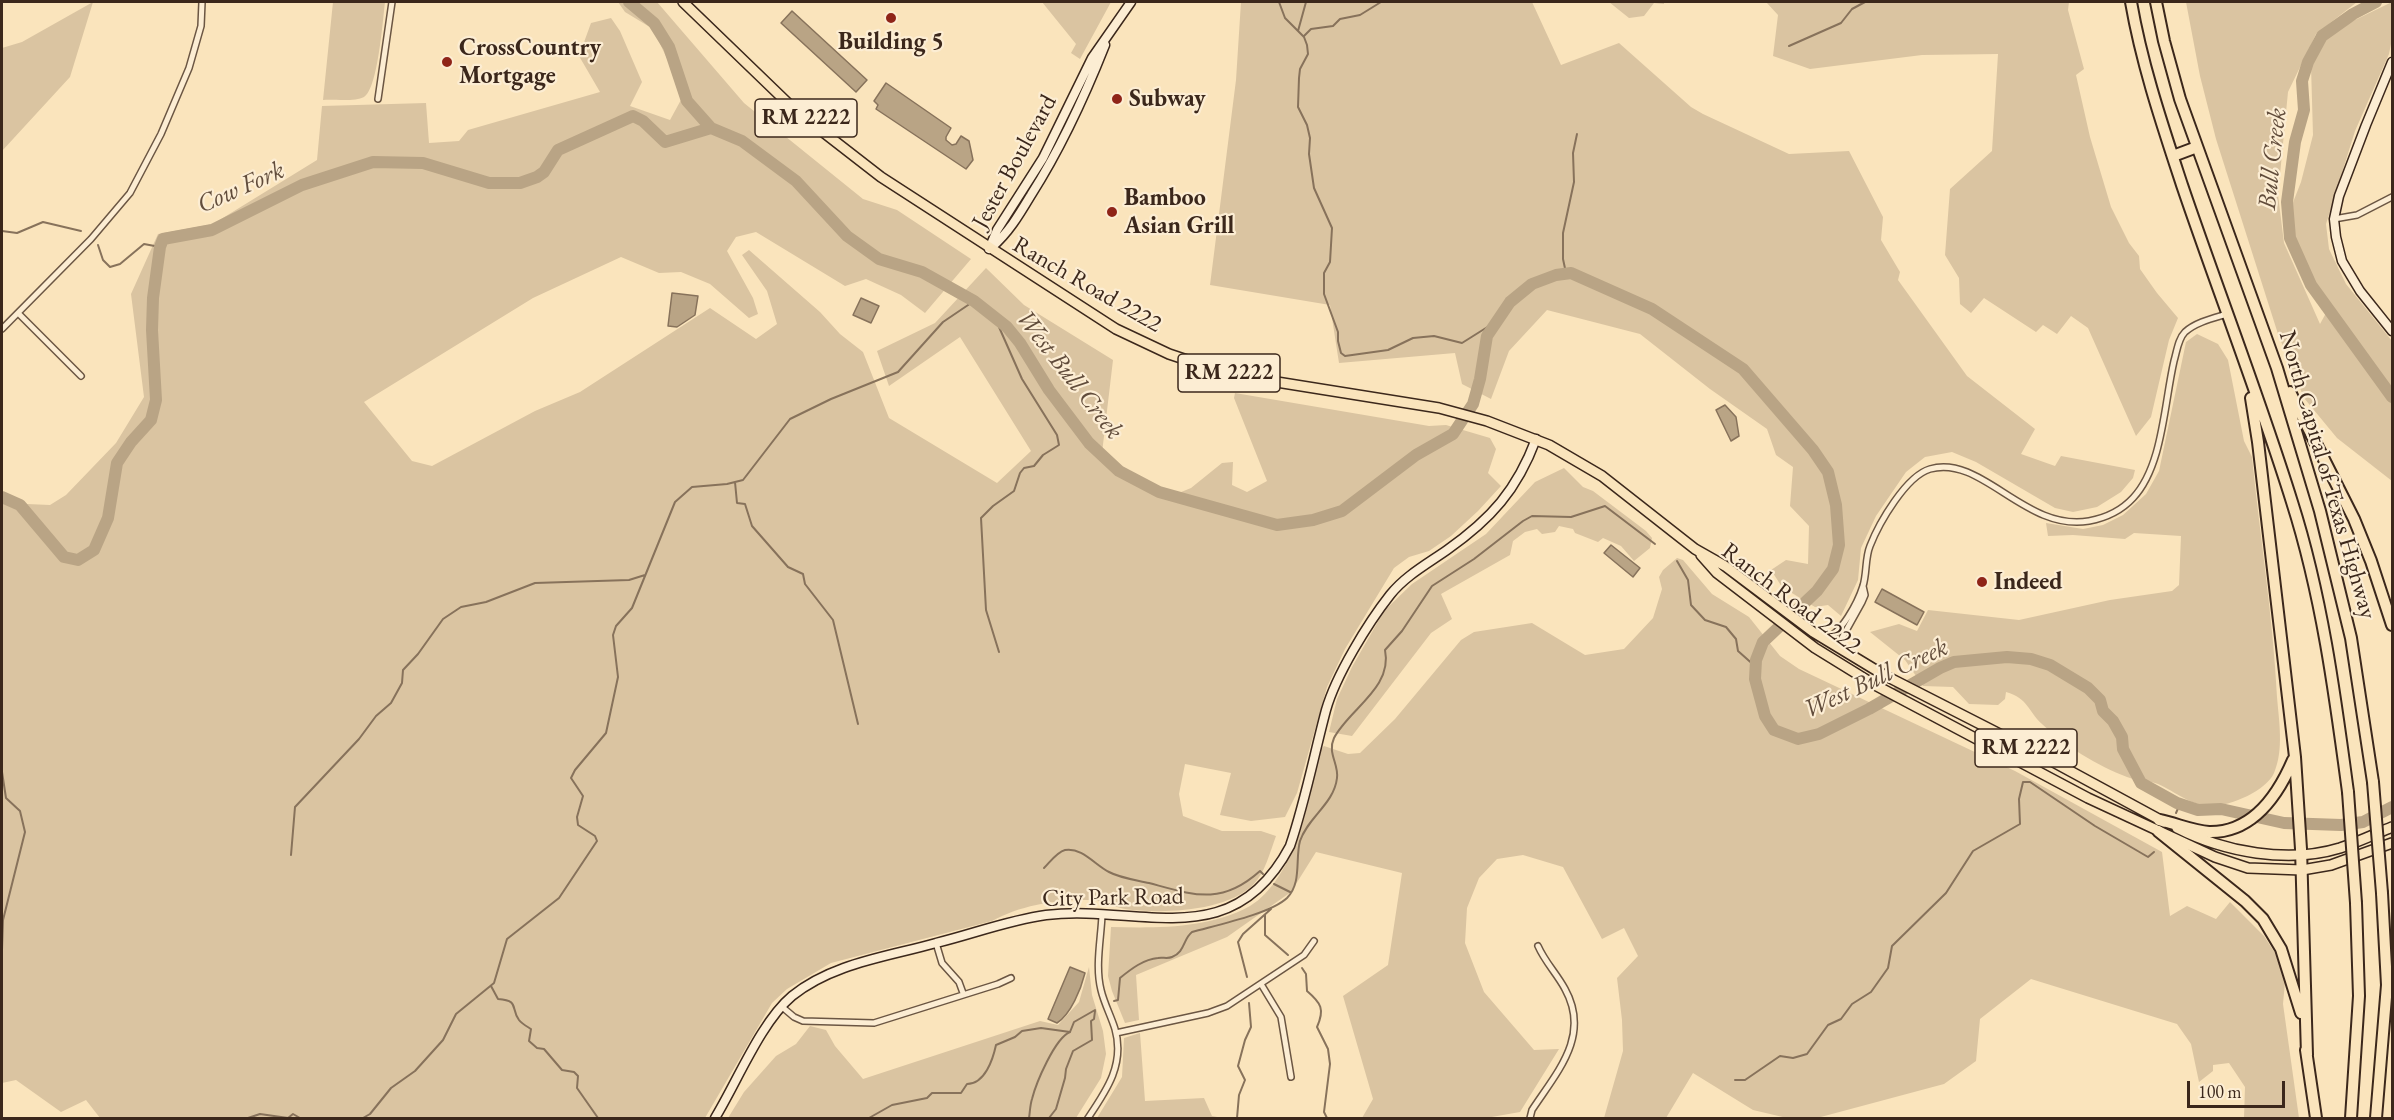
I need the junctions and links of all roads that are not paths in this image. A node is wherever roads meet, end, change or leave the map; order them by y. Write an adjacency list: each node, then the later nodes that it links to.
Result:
1 (202, 2): 14 (street)
2 (392, 2): 8 (street)
3 (683, 2): 13 (main road, Ranch Road 2222 / RM 2222)
4 (1131, 2): 13 (street, Jester Boulevard)
5 (2131, 2): 10 (highway, North Capital of Texas Highway)
6 (2156, 2): 9 (highway, North Capital of Texas Highway)
7 (2392, 62): 12 (street)
8 (378, 99)
9 (2197, 147): 10 (highway); 19 (highway, North Capital of Texas Highway)
10 (2173, 156): 15 (highway, North Capital of Texas Highway)
11 (2392, 197): 12 (street)
12 (2334, 219): 17 (street)
13 (989, 249): 21 (main road, Ranch Road 2222 / RM 2222)
14 (18, 313): 16 (street); 20 (street)
15 (2227, 314): 18 (highway, North Capital of Texas Highway); 23 (street)
16 (2, 329)
17 (2392, 331)
18 (2236, 339): 29 (highway); 51 (highway, North Capital of Texas Highway, bridge)
19 (2277, 368): 25 (highway); 52 (highway, North Capital of Texas Highway, bridge)
20 (81, 376)
21 (1536, 439): 22 (main road, Ranch Road 2222 / RM 2222); 36 (street, City Park Road)
22 (1695, 549): 24 (main road, Ranch Road 2222 / RM 2222); 24 (main road, Ranch Road 2222 / RM 2222)
23 (1863, 586): 27 (street); 28 (street)
24 (1761, 602): 26 (main road)
25 (2392, 625)
26 (1808, 636): 27 (main road, Ranch Road 2222 / RM 2222); 28 (main road); 32 (main road, Ranch Road 2222 / RM 2222)
27 (1824, 639): 28 (main road, Ranch Road 2222 / RM 2222)
28 (1837, 647): 30 (main road, Ranch Road 2222 / RM 2222)
29 (2295, 757): 30 (highway); 34 (highway)
30 (2159, 820): 34 (main road, RM 2222)
31 (2392, 827): 34 (main road, RM 2222)
32 (2158, 831): 35 (main road, Ranch Road 2222 / RM 2222); 45 (highway)
33 (2392, 843): 35 (main road, Ranch Road 2222 / RM 2222)
34 (2301, 851): 35 (highway)
35 (2302, 870): 45 (highway)
36 (1102, 915): 38 (street, City Park Road); 44 (street)
37 (1314, 941): 41 (street)
38 (936, 944): 42 (street); 43 (street, City Park Road)
39 (1538, 946): 49 (street)
40 (1011, 978): 42 (street)
41 (1261, 984): 44 (street); 46 (street)
42 (963, 993): 43 (street)
43 (782, 1006): 47 (street, City Park Road)
44 (1116, 1033): 48 (street)
45 (2307, 1055): 50 (highway)
46 (1291, 1077)
47 (716, 1119)
48 (1088, 1119)
49 (1530, 1119)
50 (2316, 1119)
51 (2351, 1119)
52 (2376, 1119)

